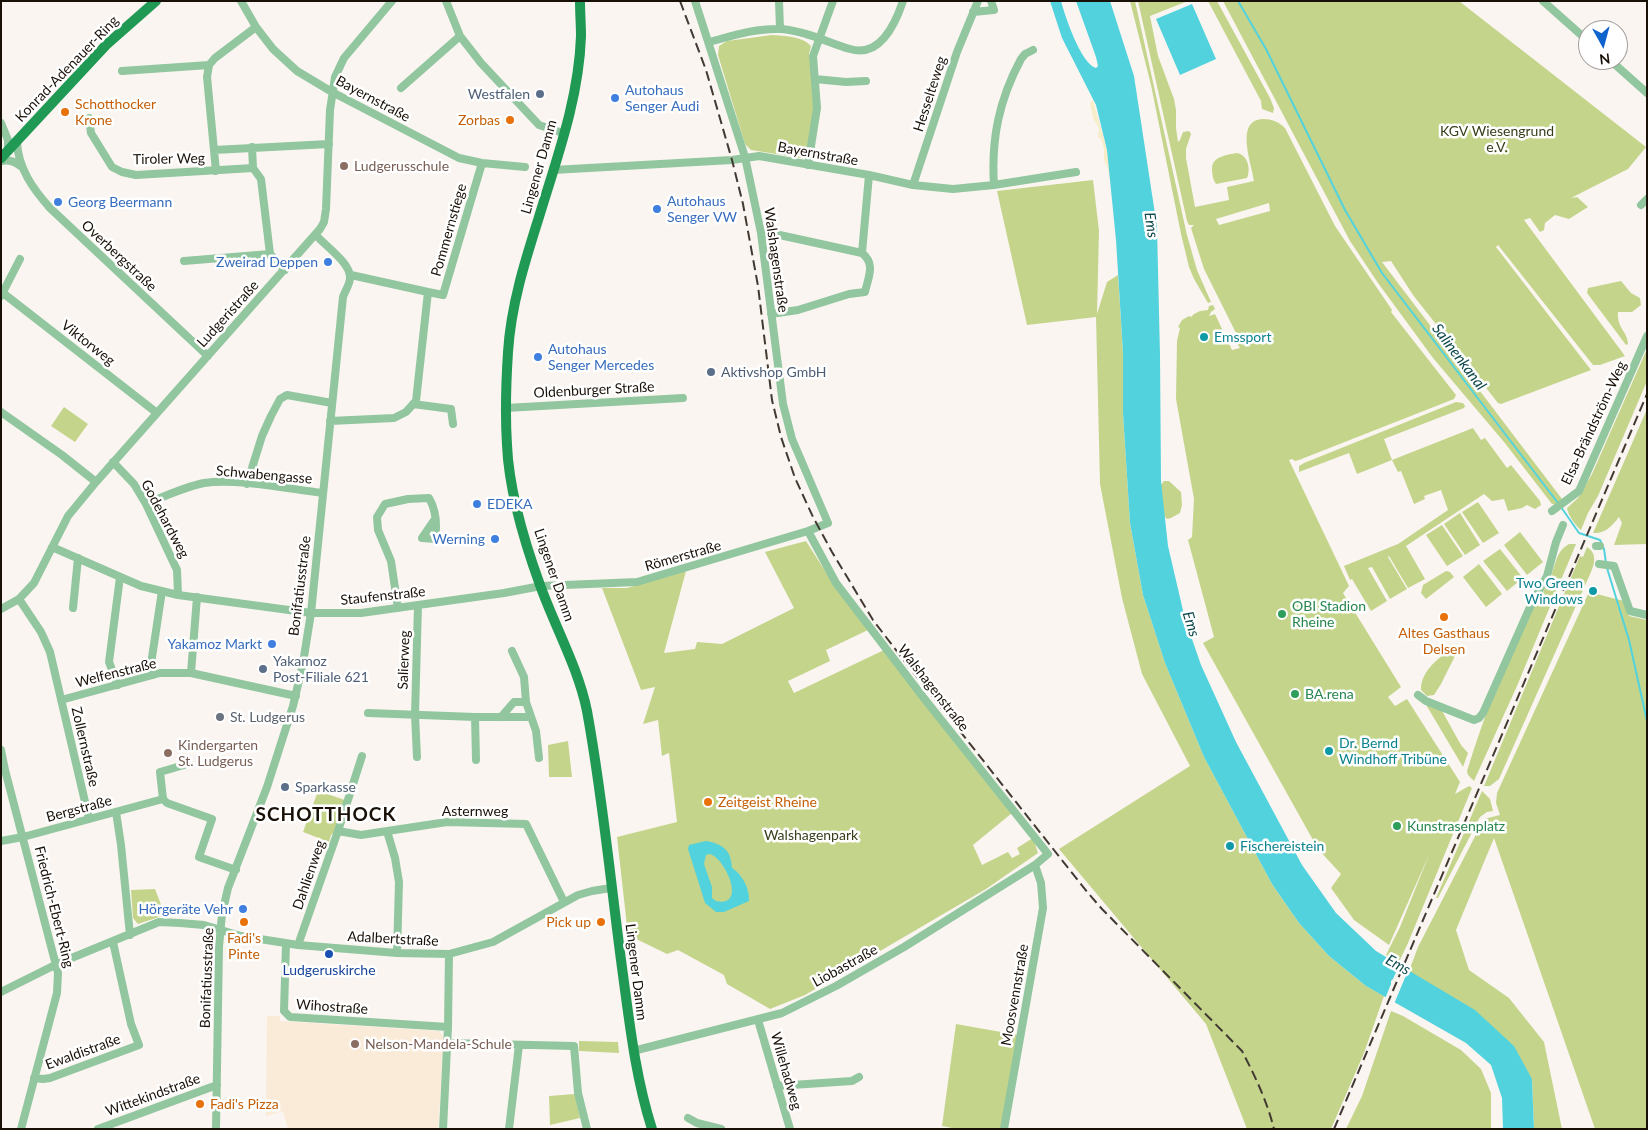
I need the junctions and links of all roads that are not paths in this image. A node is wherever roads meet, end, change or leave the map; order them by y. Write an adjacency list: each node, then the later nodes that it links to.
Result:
1 (156, 1): 32 (main road, Konrad-Adenauer-Ring)
2 (241, 1): 14 (street, Bayernstraße)
3 (392, 1): 27 (street, Ludgeristraße)
4 (446, 1): 17 (street)
5 (580, 1): 31 (main road, Lingener Damm)
6 (695, 1): 19 (street, Walshagenstraße)
7 (779, 1): 15 (street)
8 (833, 1): 18 (street)
9 (903, 1): 18 (street)
10 (978, 1): 13 (street, Hesselteweg)
11 (991, 1): 13 (street)
12 (1543, 1): 16 (street)
13 (972, 12): 47 (street, Hesselteweg)
14 (256, 26): 21 (street); 27 (street, Bayernstraße)
15 (780, 29): 18 (street); 19 (street)
16 (1578, 32)
17 (460, 36): 26 (street); 31 (street)
18 (820, 38): 24 (street)
19 (708, 42): 37 (street, Walshagenstraße)
20 (1033, 50): 48 (street)
21 (209, 65): 23 (street); 35 (street)
22 (1621, 70): 28 (street)
23 (122, 71)
24 (815, 79): 25 (street); 39 (street)
25 (866, 81)
26 (400, 88)
27 (332, 92): 33 (street, Ludgeristraße); 38 (street, Bayernstraße)
28 (1647, 93)
29 (89, 118): 44 (street, Tiroler Weg)
30 (3, 127): 32 (street); 36 (street)
31 (563, 134): 43 (main road, Lingener Damm)
32 (21, 138): 36 (main road, Konrad-Adenauer-Ring); 40 (street, Overbergstraße)
33 (329, 144): 34 (street, Tiroler Weg); 50 (street, Ludgeristraße)
34 (252, 147): 35 (street, Tiroler Weg); 42 (street)
35 (214, 150): 44 (street)
36 (4, 157): 40 (street)
37 (745, 157): 39 (street, Bayernstraße); 43 (street, Bayernstraße); 49 (street, Walshagenstraße)
38 (482, 163): 41 (street, Bayernstraße); 57 (street, Pommernstiege)
39 (808, 165): 46 (street, Bayernstraße)
40 (22, 167): 61 (street, Overbergstraße)
41 (525, 167)
42 (253, 168): 44 (street, Tiroler Weg); 51 (street)
43 (553, 170): 65 (main road, Lingener Damm)
44 (216, 171)
45 (1076, 172): 48 (street, Bayernstraße)
46 (869, 175): 47 (street, Bayernstraße); 52 (street)
47 (914, 185): 48 (street, Bayernstraße)
48 (994, 185)
49 (761, 233): 52 (street); 59 (street, Walshagenstraße)
50 (316, 235): 55 (street, Ludgeristraße); 56 (street)
51 (270, 254): 54 (street); 55 (street)
52 (862, 254): 59 (street)
53 (20, 259): 58 (street)
54 (184, 261)
55 (285, 270): 61 (street, Ludgeristraße)
56 (351, 275): 57 (street); 63 (street, Bonifatiusstraße)
57 (428, 292): 64 (street, Pommernstiege)
58 (2, 295): 67 (street, Viktorweg)
59 (772, 314): 77 (street, Walshagenstraße)
60 (1647, 336): 75 (street, Elsa-Brändström-Weg)
61 (208, 356): 67 (street, Ludgeristraße)
62 (683, 398): 65 (street, Oldenburger Straße)
63 (332, 403): 68 (street, Bonifatiusstraße); 72 (street)
64 (413, 404): 68 (street); 69 (street)
65 (506, 408): 84 (main road, Lingener Damm)
66 (1, 412): 71 (street)
67 (157, 413): 70 (street, Ludgeristraße)
68 (330, 421): 73 (street, Bonifatiusstraße)
69 (454, 424)
70 (113, 462): 71 (street, Ludgeristraße); 74 (street, Godehardweg)
71 (96, 482): 80 (street, Ludgeristraße)
72 (247, 484): 73 (street, Schwabengasse); 74 (street, Schwabengasse)
73 (323, 493): 93 (street, Bonifatiusstraße)
74 (146, 504): 86 (street, Godehardweg)
75 (1552, 511)
76 (435, 519): 91 (street)
77 (828, 523): 79 (street, Römerstraße)
78 (1563, 525): 99 (street)
79 (808, 531): 84 (street, Römerstraße); 121 (street, Walshagenstraße)
80 (52, 547): 81 (street, Staufenstraße); 88 (street, Ludgeristraße)
81 (78, 558): 83 (street, Staufenstraße); 90 (street)
82 (1604, 564): 94 (street)
83 (120, 577): 85 (street, Staufenstraße); 98 (street)
84 (541, 586): 89 (street, Staufenstraße); 124 (main road, Lingener Damm)
85 (162, 591): 86 (street, Staufenstraße); 97 (street)
86 (178, 595): 87 (street, Staufenstraße)
87 (197, 597): 93 (street, Staufenstraße); 96 (street)
88 (19, 599): 92 (street, Ludgeristraße); 101 (street, Zollernstraße)
89 (418, 605): 91 (street, Staufenstraße); 104 (street, Salierweg)
90 (73, 608)
91 (398, 608): 93 (street, Staufenstraße)
92 (1, 609)
93 (310, 613): 100 (street, Bonifatiusstraße)
94 (1647, 615)
95 (512, 651): 102 (street)
96 (191, 673): 97 (street, Welfenstraße); 100 (street, Welfenstraße)
97 (153, 675): 98 (street, Welfenstraße)
98 (118, 685): 101 (street, Welfenstraße)
99 (1418, 695)
100 (296, 696): 123 (street, Bonifatiusstraße)
101 (61, 700): 116 (street, Zollernstraße)
102 (526, 702): 106 (street); 107 (street)
103 (368, 713): 104 (street)
104 (415, 715): 105 (street); 110 (street, Salierweg)
105 (475, 717): 106 (street); 112 (street)
106 (501, 717): 107 (street)
107 (531, 717): 111 (street)
108 (1, 750): 119 (street, Friedrich-Ebert-Ring)
109 (362, 756): 117 (street, Dahlienweg)
110 (417, 757)
111 (539, 758)
112 (476, 760)
113 (184, 765): 114 (street)
114 (163, 799): 115 (street, Bergstraße); 123 (street)
115 (116, 812): 116 (street, Bergstraße); 127 (street)
116 (89, 819): 119 (street, Bergstraße)
117 (338, 831): 118 (street, Asternweg); 130 (street, Dahlienweg)
118 (387, 831): 125 (street, Asternweg); 131 (street)
119 (24, 837): 120 (street, Bergstraße); 133 (street, Friedrich-Ebert-Ring)
120 (1, 841)
121 (1048, 854): 122 (street, Liobastraße)
122 (1035, 865): 135 (street, Liobastraße); 154 (street, Moosvennstraße)
123 (236, 870): 126 (street, Bonifatiusstraße)
124 (611, 888): 125 (street, Adalbertstraße); 139 (main road, Lingener Damm)
125 (564, 902): 132 (street, Adalbertstraße)
126 (220, 930): 127 (street, Adalbertstraße); 129 (street, Adalbertstraße); 142 (street, Bonifatiusstraße)
127 (130, 935): 128 (street, Adalbertstraße)
128 (113, 942): 133 (street, Adalbertstraße); 141 (street, Ewaldistraße)
129 (286, 944): 130 (street, Adalbertstraße); 136 (street, Wihostraße)
130 (298, 945): 131 (street, Adalbertstraße)
131 (397, 953): 132 (street, Adalbertstraße)
132 (449, 954): 136 (street)
133 (57, 964): 134 (street, Adalbertstraße); 141 (street, Friedrich-Ebert-Ring)
134 (1, 992)
135 (758, 1020): 139 (street, Liobastraße); 143 (street, Willehadweg)
136 (448, 1027): 137 (street)
137 (447, 1043): 138 (street); 148 (street)
138 (519, 1045): 149 (street); 150 (street)
139 (633, 1051): 151 (main road, Lingener Damm)
140 (859, 1077): 143 (street)
141 (34, 1078): 146 (street, Friedrich-Ebert-Ring)
142 (217, 1085): 145 (street, Bonifatiusstraße); 147 (street, Wittekindstraße)
143 (777, 1086): 153 (street, Willehadweg)
144 (688, 1118): 152 (street)
145 (214, 1128)
146 (21, 1129)
147 (98, 1129)
148 (443, 1129)
149 (509, 1129)
150 (587, 1129)
151 (652, 1129)
152 (720, 1129)
153 (790, 1129)
154 (1004, 1129)

